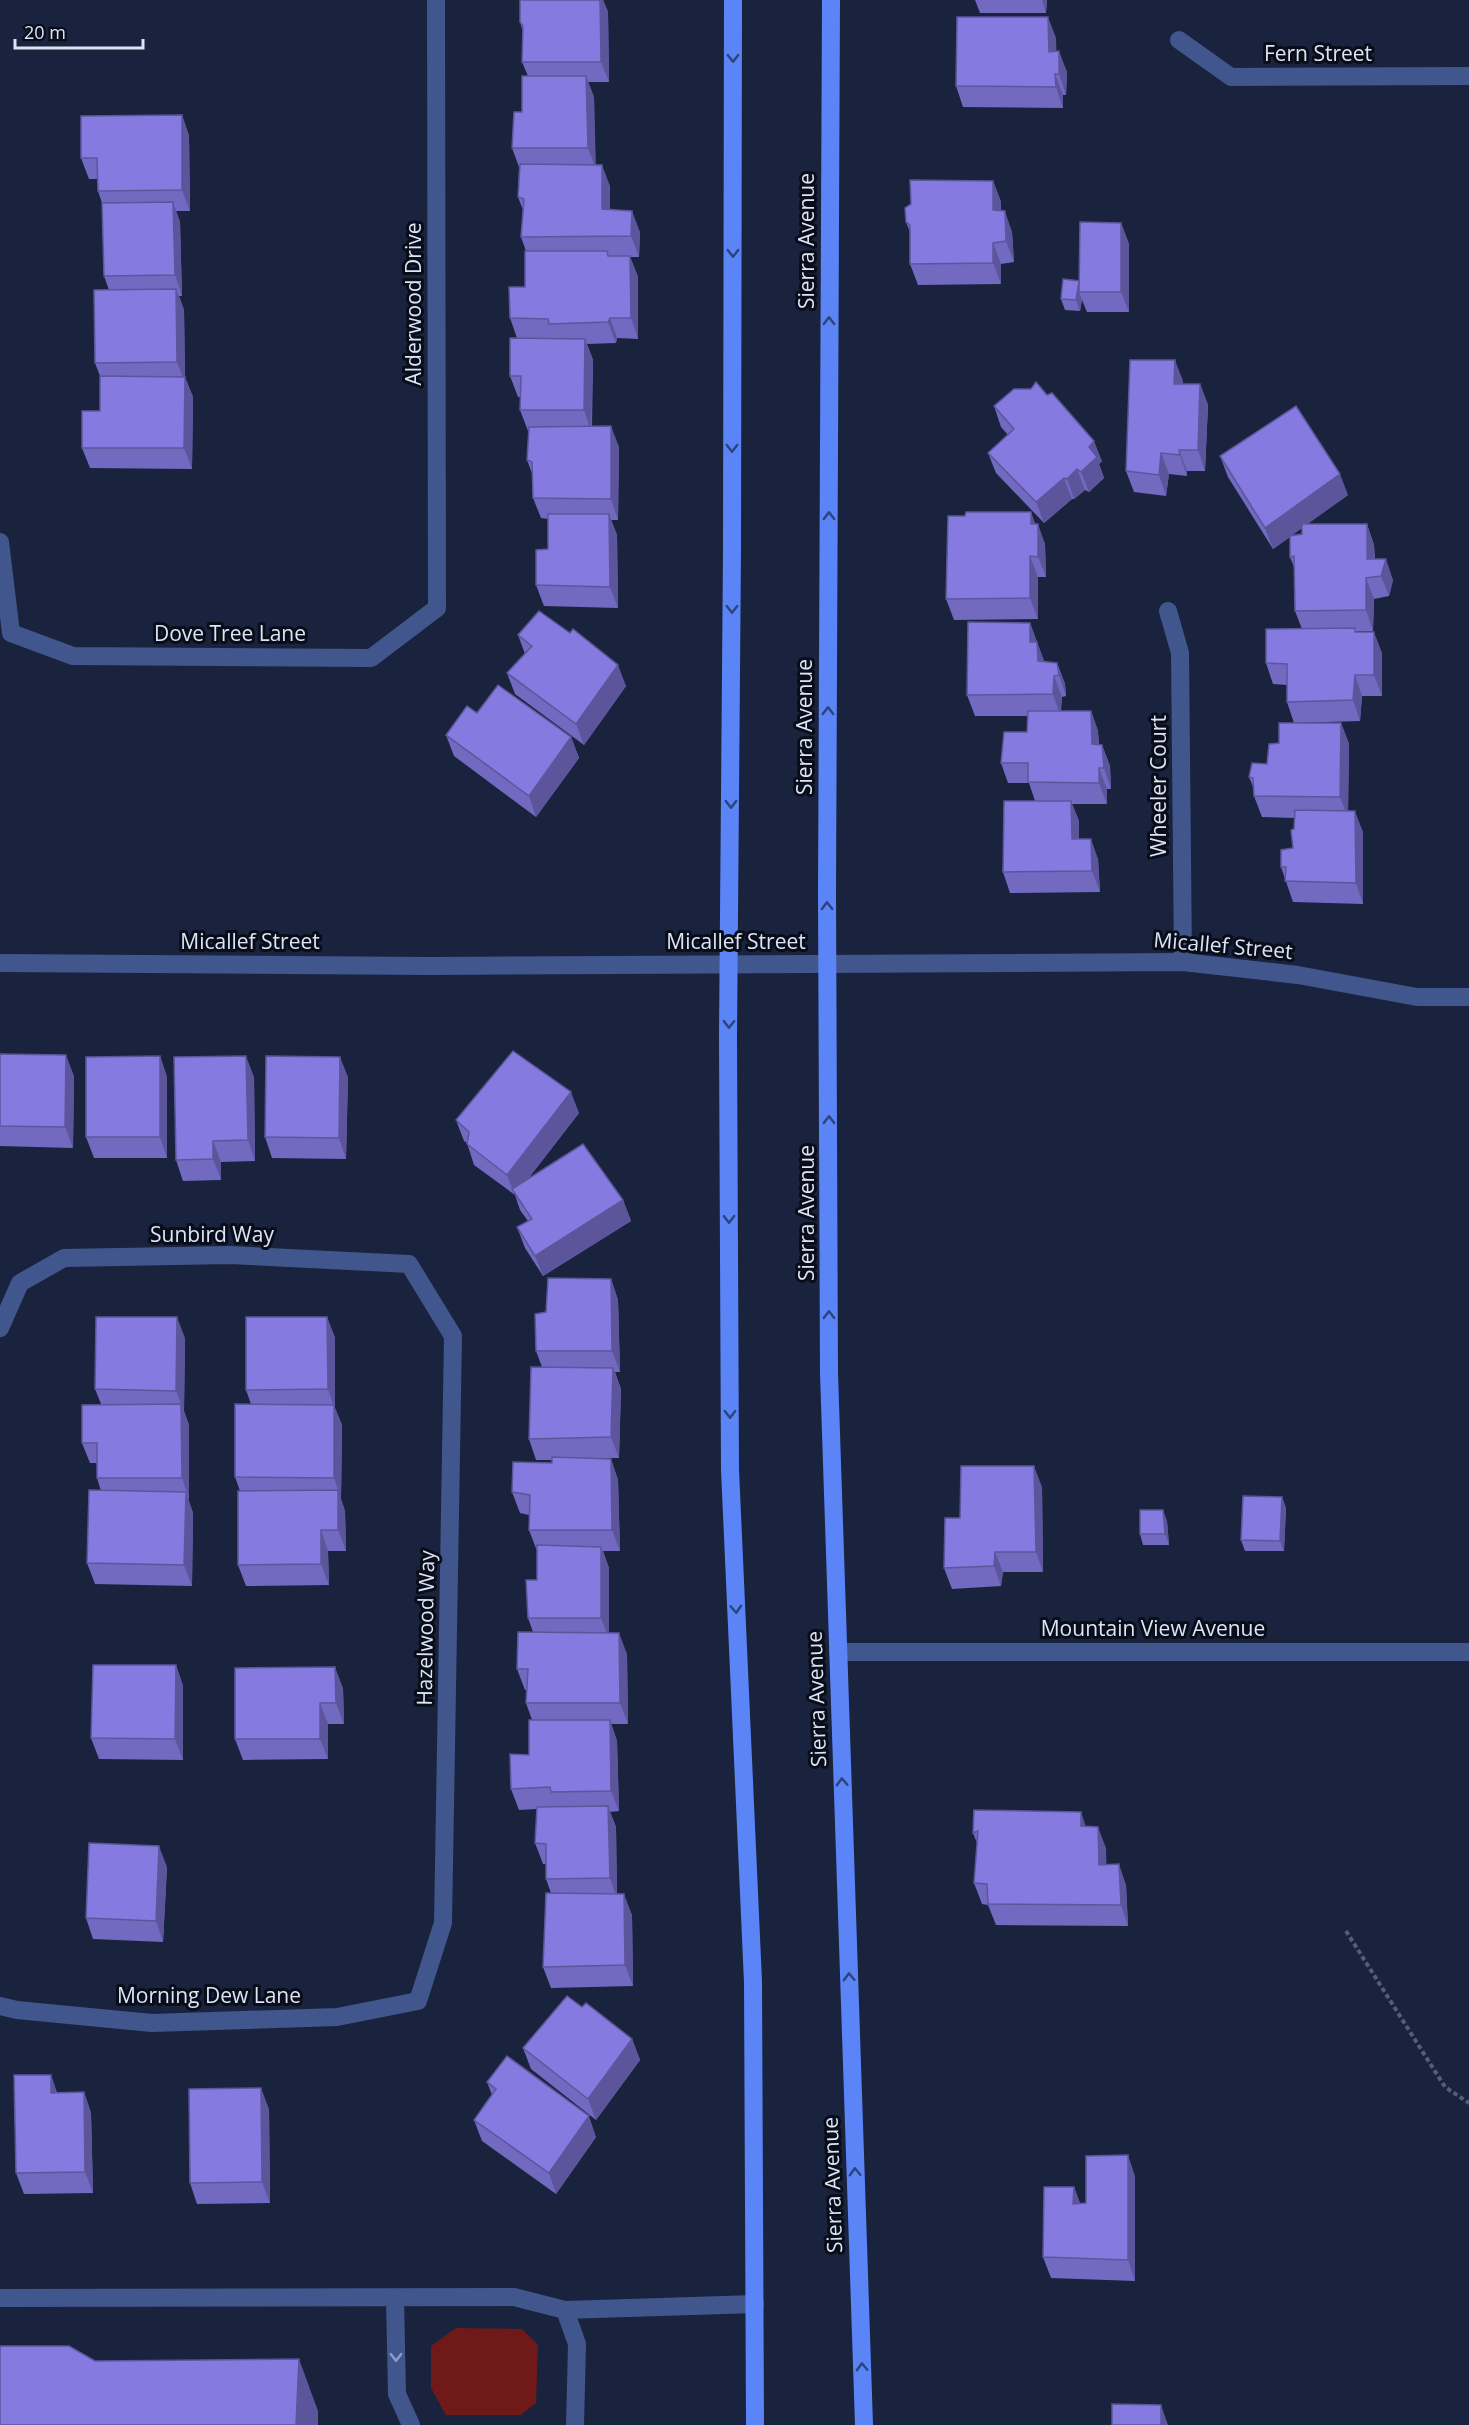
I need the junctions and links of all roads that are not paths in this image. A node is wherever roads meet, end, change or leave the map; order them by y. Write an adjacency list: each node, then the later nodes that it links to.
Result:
1 (436, 0): 7 (street, Alderwood Drive)
2 (733, 0): 12 (main road, one-way to 12)
3 (831, 0): 11 (main road, Sierra Avenue, one-way to 3)
4 (1179, 40): 5 (street, Fern Street)
5 (1469, 76)
6 (0, 542): 7 (street, Dove Tree Lane)
7 (437, 608)
8 (1168, 611): 9 (street, Wheeler Court)
9 (1183, 962): 11 (street, Micallef Street); 13 (street, Micallef Street)
10 (0, 963): 12 (street, Micallef Street)
11 (828, 964): 12 (street, Micallef Street); 16 (main road, Sierra Avenue, one-way to 11)
12 (730, 966): 22 (main road, one-way to 22)
13 (1469, 997)
14 (409, 1264): 15 (street, Sunbird Way); 18 (street, Hazelwood Way)
15 (0, 1328)
16 (838, 1652): 17 (street, Mountain View Avenue); 27 (main road, Sierra Avenue, one-way to 16)
17 (1469, 1652)
18 (418, 2001): 19 (street, Morning Dew Lane)
19 (0, 2006)
20 (0, 2298): 21 (street)
21 (395, 2298): 23 (street); 24 (street, one-way to 24)
22 (755, 2304): 23 (street); 26 (main road)
23 (565, 2310): 25 (street)
24 (411, 2425)
25 (576, 2425)
26 (755, 2425)
27 (864, 2425)

